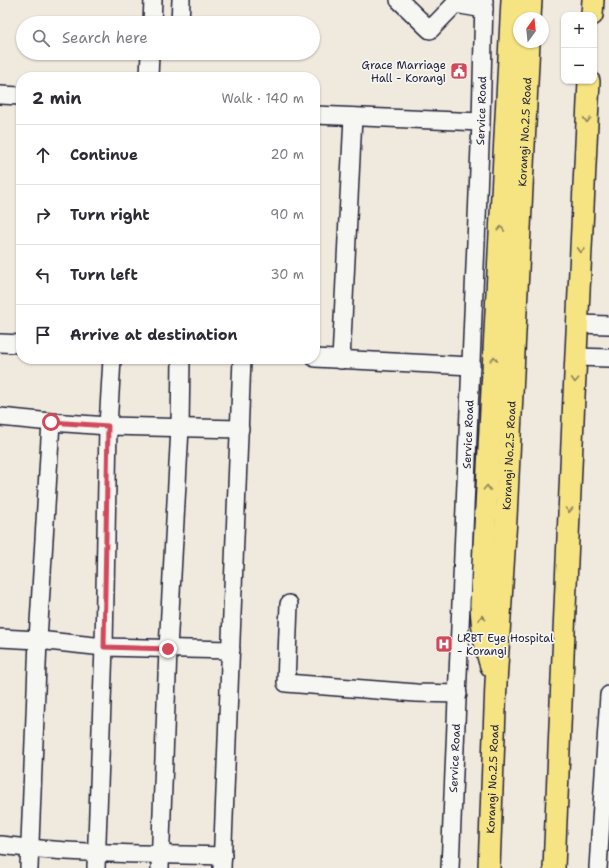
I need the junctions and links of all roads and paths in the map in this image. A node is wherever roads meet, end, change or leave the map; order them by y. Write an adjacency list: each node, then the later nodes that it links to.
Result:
1 (153, 0): 11 (street)
2 (181, 0): 12 (street)
3 (399, 0): 7 (street)
4 (512, 0): 45 (main road, one-way to 4)
5 (531, 0): 9 (main road)
6 (593, 0): 10 (main road)
7 (455, 2): 8 (street)
8 (484, 4): 21 (street, Service Road)
9 (530, 12)
10 (592, 12)
11 (152, 16)
12 (180, 16)
13 (529, 48): 45 (main road, Korangi No.2.5 Road)
14 (150, 60): 15 (street)
15 (149, 72)
16 (589, 84): 22 (main road, one-way to 22)
17 (0, 95): 18 (street)
18 (16, 96)
19 (320, 114): 20 (street)
20 (353, 117): 21 (street); 29 (street)
21 (481, 122): 33 (street, Service Road)
22 (578, 324): 23 (street); 26 (main road)
23 (609, 325)
24 (0, 342): 25 (street)
25 (16, 344)
26 (576, 357): 28 (street); 56 (main road, one-way to 56)
27 (320, 358): 29 (street)
28 (609, 358)
29 (341, 360): 33 (street)
30 (112, 364): 36 (street)
31 (181, 364): 37 (street)
32 (242, 364): 38 (street)
33 (471, 366): 46 (street, Service Road)
34 (0, 417): 35 (street)
35 (51, 422): 36 (street); 41 (street)
36 (108, 426): 37 (street); 42 (street)
37 (180, 428): 38 (street); 43 (street)
38 (240, 429): 44 (street)
39 (289, 604): 46 (street)
40 (0, 638): 41 (street)
41 (38, 640): 42 (street); 49 (street)
42 (104, 647): 43 (street); 50 (street)
43 (168, 649): 44 (street); 51 (street)
44 (231, 650): 52 (street)
45 (496, 683): 55 (main road, Korangi No.2.5 Road)
46 (458, 694): 54 (street, Service Road)
47 (609, 695): 57 (street)
48 (0, 845): 49 (street)
49 (29, 849): 50 (street); 53 (street)
50 (96, 860): 51 (street)
51 (160, 861): 52 (street)
52 (223, 862)
53 (29, 868)
54 (450, 868)
55 (489, 868)
56 (554, 868)
57 (598, 868)

